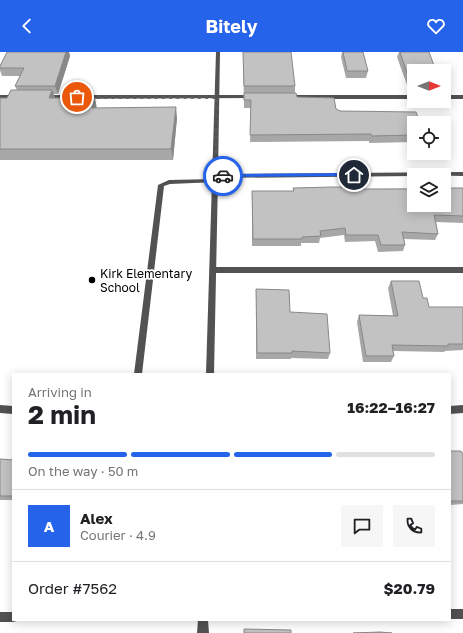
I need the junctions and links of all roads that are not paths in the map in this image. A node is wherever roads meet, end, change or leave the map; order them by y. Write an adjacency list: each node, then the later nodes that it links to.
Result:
1 (218, 52): 5 (street)
2 (0, 97): 3 (street)
3 (23, 97)
4 (39, 97): 5 (street)
5 (217, 97): 6 (street); 12 (street)
6 (258, 97)
7 (281, 97): 8 (street)
8 (407, 97)
9 (451, 97): 10 (street)
10 (463, 97)
11 (463, 174): 12 (street)
12 (215, 178): 13 (street); 15 (street)
13 (212, 270): 14 (street); 16 (street)
14 (463, 270)
15 (138, 373)
16 (210, 373)
17 (0, 409): 19 (street)
18 (463, 409): 20 (street)
19 (12, 410)
20 (451, 410)
21 (451, 614): 22 (street)
22 (463, 614)
23 (0, 617): 24 (street)
24 (12, 617)
25 (203, 621): 26 (street)
26 (203, 633)

